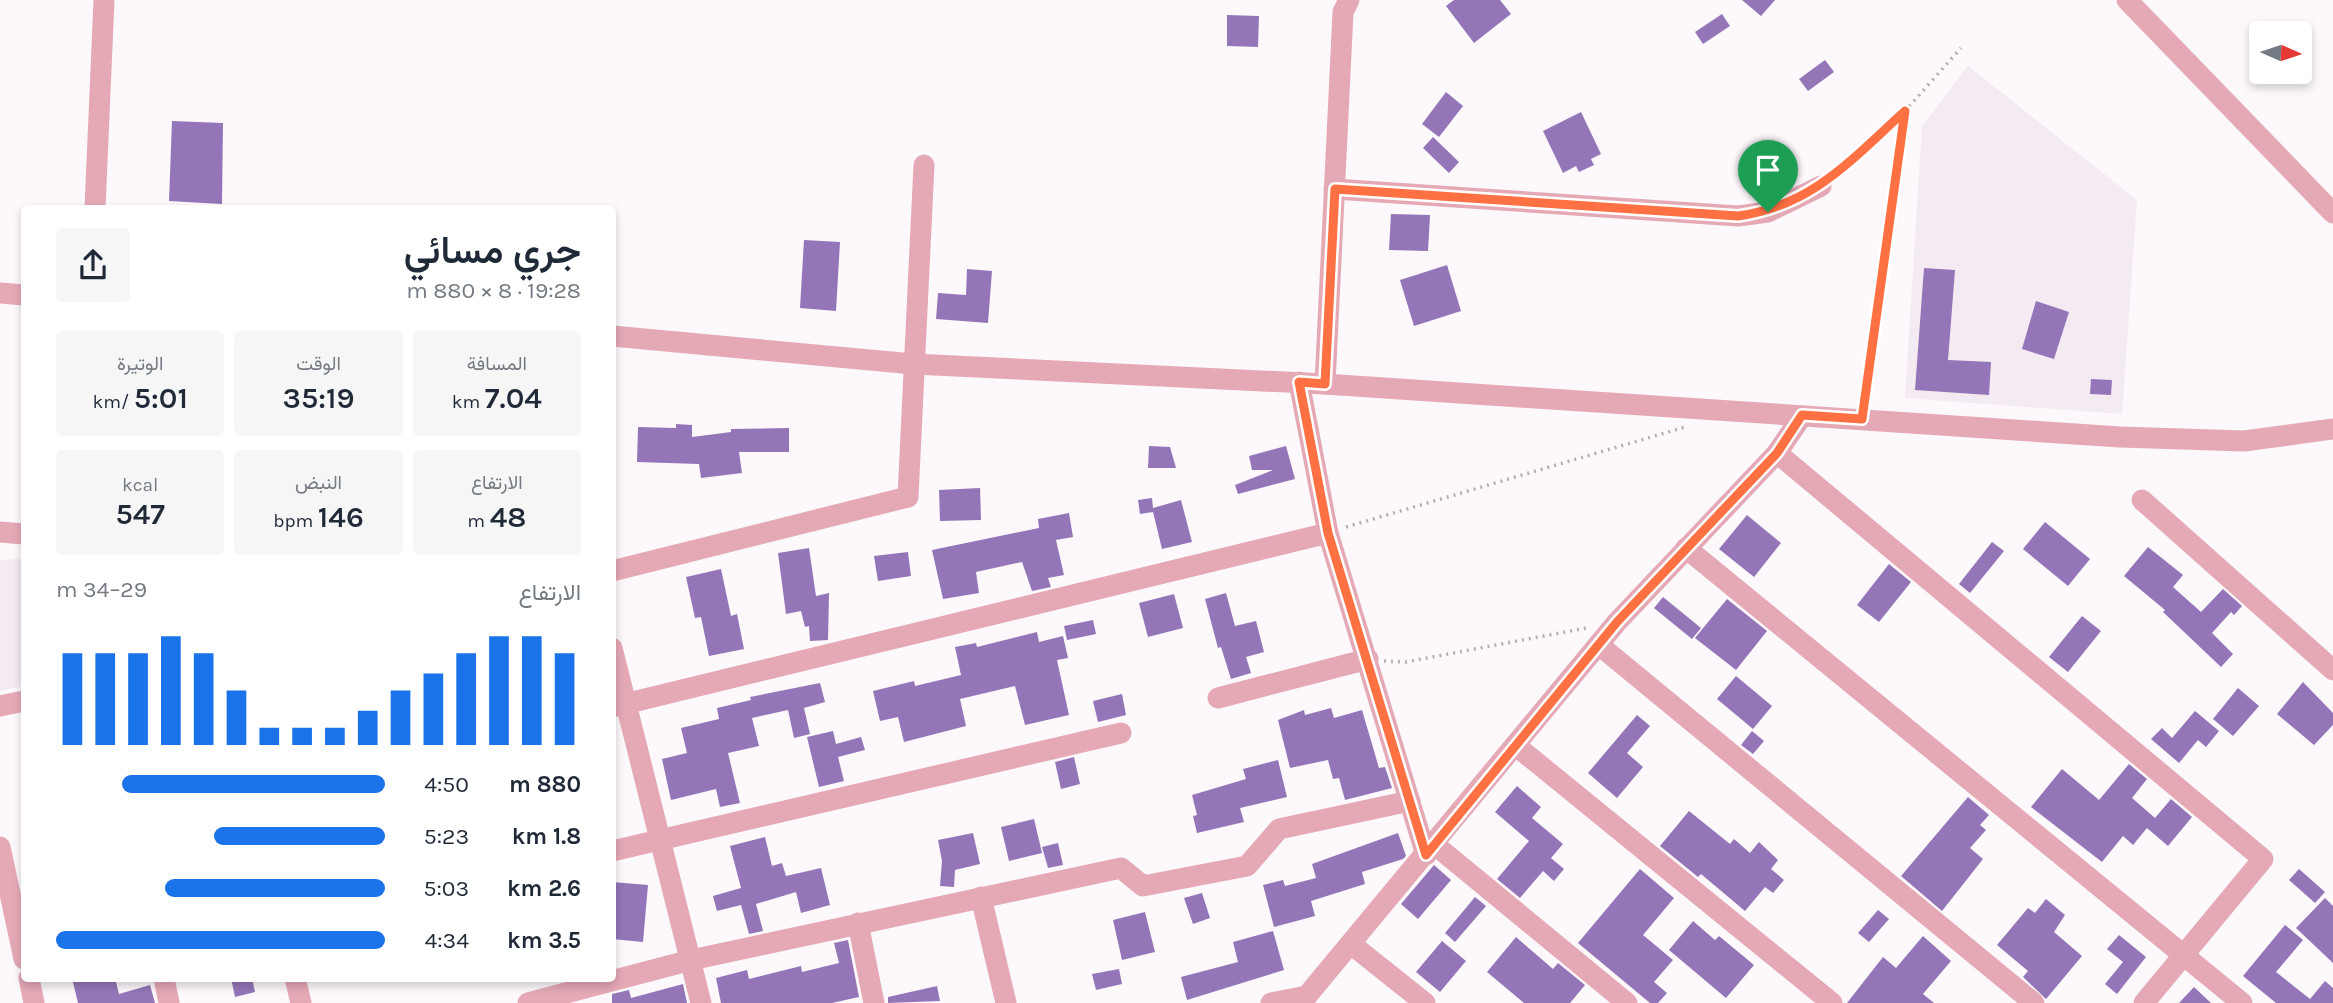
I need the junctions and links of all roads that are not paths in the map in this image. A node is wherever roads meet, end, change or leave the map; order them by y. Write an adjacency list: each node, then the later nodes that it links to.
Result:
1 (104, 0): 7 (street)
2 (1349, 0): 6 (street)
3 (2127, 0): 8 (street)
4 (923, 165): 12 (street)
5 (1821, 187): 6 (street)
6 (1335, 189): 14 (street)
7 (95, 205)
8 (2333, 214)
9 (0, 293): 10 (street)
10 (21, 295)
11 (616, 336): 12 (street)
12 (913, 364): 13 (street); 23 (street)
13 (1299, 382): 14 (street); 20 (street)
14 (1325, 384): 15 (street)
15 (1802, 415): 16 (street); 17 (street)
16 (2333, 429)
17 (1777, 453): 22 (street); 43 (street)
18 (2142, 500): 26 (street)
19 (0, 532): 21 (street)
20 (1328, 533): 25 (street); 30 (street)
21 (21, 534)
22 (1686, 548): 24 (street); 43 (street)
23 (616, 570)
24 (1599, 645): 33 (street); 61 (street)
25 (1368, 659): 28 (street); 34 (street)
26 (2333, 670)
27 (616, 681): 30 (street)
28 (1218, 698)
29 (21, 702): 31 (street)
30 (619, 705): 35 (street)
31 (0, 706)
32 (1121, 733): 35 (street)
33 (1515, 745): 38 (street); 60 (street)
34 (1410, 802): 38 (street); 39 (street)
35 (660, 840): 37 (street); 44 (street)
36 (0, 848): 42 (street)
37 (616, 850)
38 (1430, 850): 41 (street); 59 (street)
39 (981, 897): 40 (street); 56 (street)
40 (858, 923): 44 (street); 55 (street)
41 (1351, 944): 49 (street); 58 (street)
42 (21, 945)
43 (2184, 955): 62 (street); 63 (street)
44 (691, 960): 48 (street); 54 (street)
45 (30, 982): 50 (street)
46 (165, 982): 51 (street)
47 (296, 982): 52 (street)
48 (565, 999): 53 (street)
49 (1304, 1000): 57 (street)
50 (34, 1003)
51 (169, 1003)
52 (301, 1003)
53 (528, 1003)
54 (701, 1003)
55 (874, 1003)
56 (1006, 1003)
57 (1271, 1003)
58 (1425, 1003)
59 (1627, 1003)
60 (1832, 1003)
61 (2034, 1003)
62 (2144, 1003)
63 (2242, 1003)

